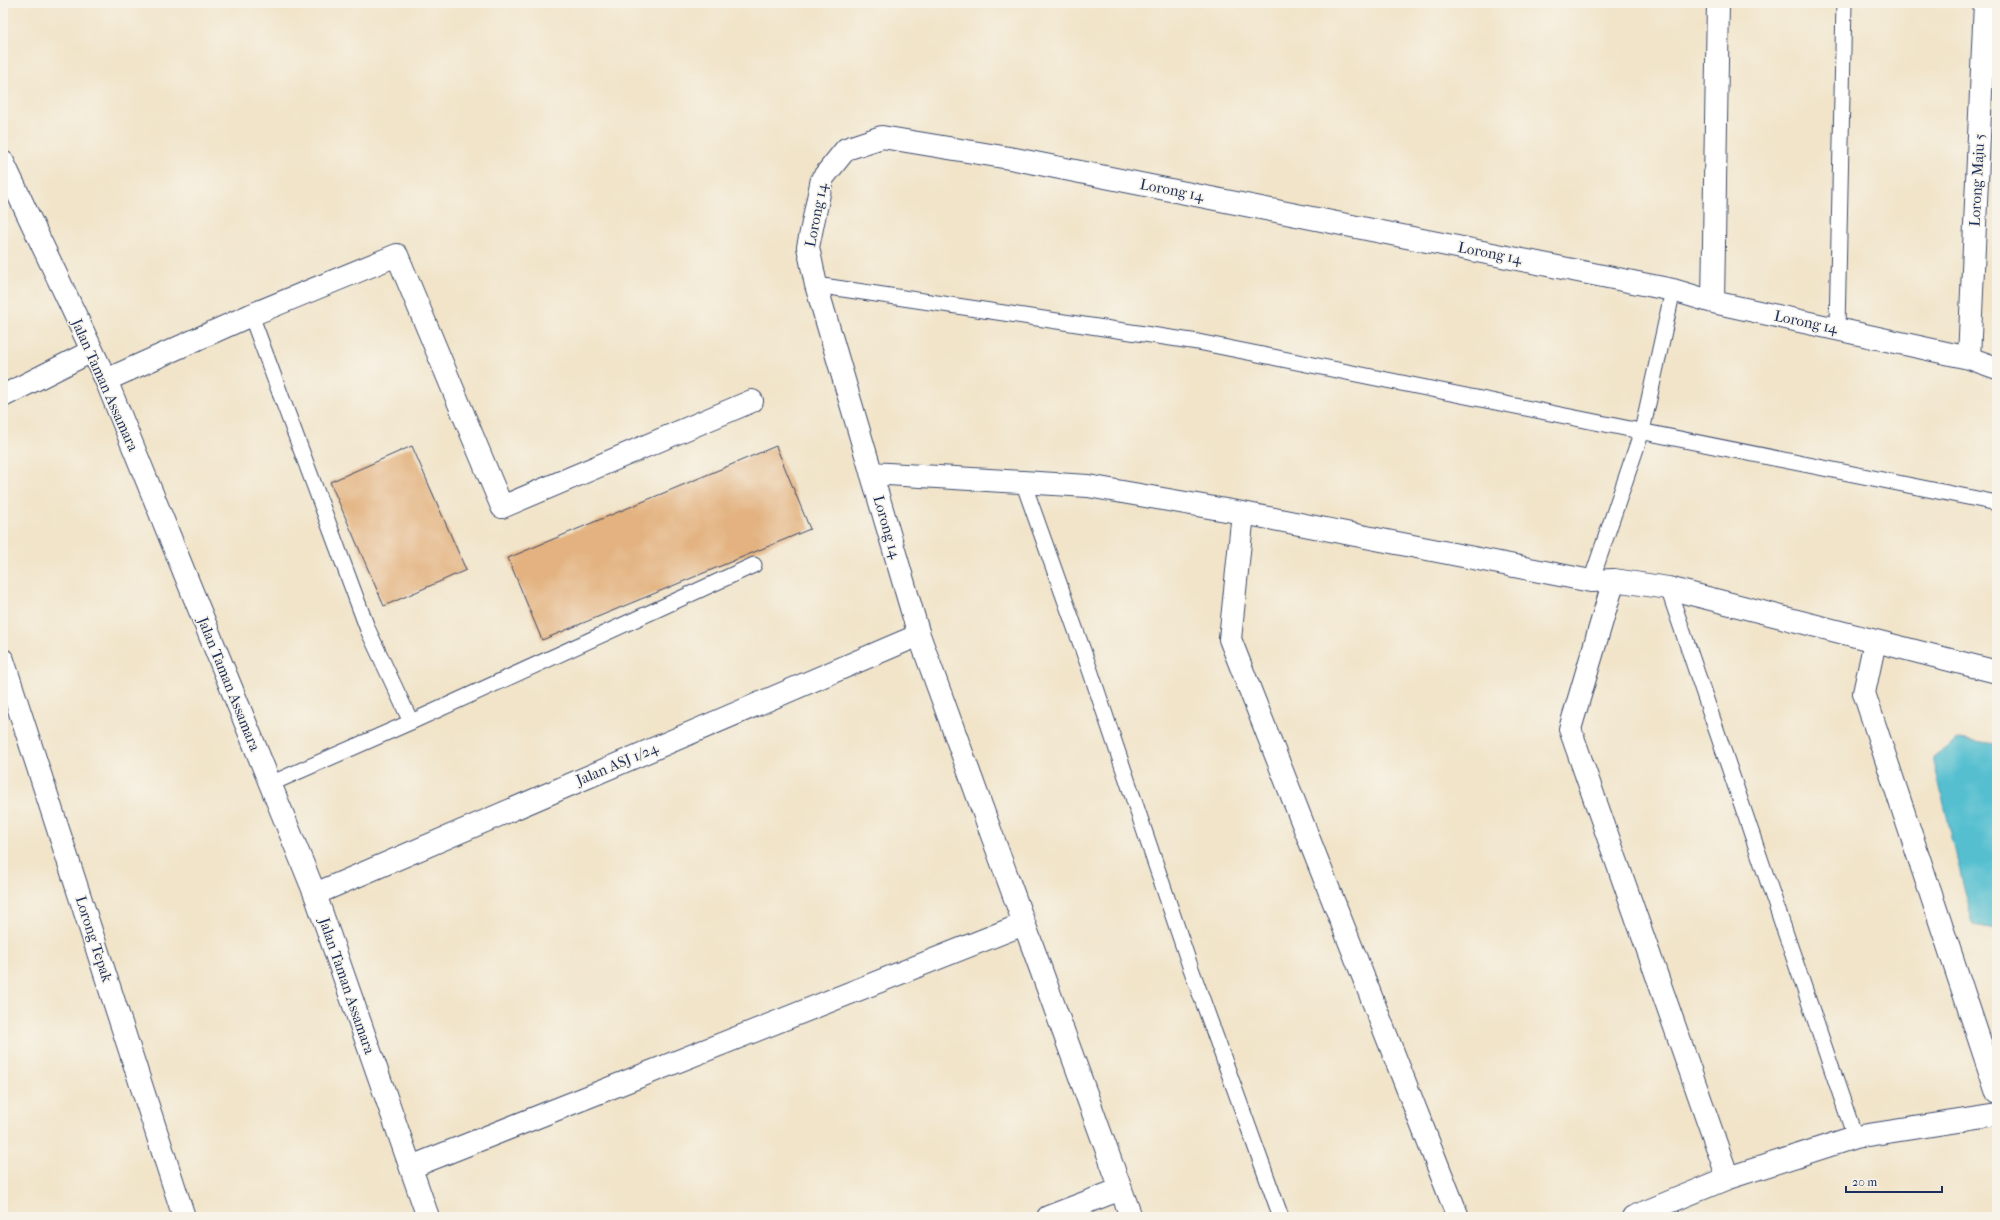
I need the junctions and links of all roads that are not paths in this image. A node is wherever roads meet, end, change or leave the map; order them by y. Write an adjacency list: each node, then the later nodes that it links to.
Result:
1 (1718, 3): 7 (street)
2 (1844, 3): 9 (lane)
3 (1985, 3): 11 (street, Lorong Maju 5)
4 (3, 162): 10 (street, Jalan Taman Assamara)
5 (816, 285): 6 (street, Lorong 14); 16 (lane); 17 (street, Lorong 14)
6 (1673, 290): 7 (street, Lorong 14); 16 (lane)
7 (1713, 302): 9 (street, Lorong 14)
8 (251, 316): 13 (street); 15 (street); 29 (lane)
9 (1837, 328): 11 (street, Lorong 14)
10 (92, 351): 13 (street, Jalan Taman Assamara); 14 (street)
11 (1969, 358): 12 (street, Lorong 14)
12 (1997, 368)
13 (106, 380): 30 (street, Jalan Taman Assamara)
14 (3, 396)
15 (752, 401)
16 (1642, 432): 19 (lane); 23 (lane)
17 (871, 473): 18 (street); 25 (street, Lorong 14)
18 (1023, 482): 20 (street); 43 (lane)
19 (1997, 503)
20 (1244, 513): 23 (street); 44 (street)
21 (754, 565): 29 (lane)
22 (1614, 580): 23 (street); 24 (street); 37 (street)
23 (1591, 581)
24 (1668, 588): 26 (street); 35 (lane)
25 (919, 635): 31 (street, Jalan ASJ 1/24); 32 (street, Lorong 14)
26 (1875, 641): 28 (street); 33 (street)
27 (3, 660): 39 (street, Lorong Tepak)
28 (1997, 672)
29 (411, 722): 30 (lane)
30 (270, 784): 31 (street, Jalan Taman Assamara)
31 (315, 894): 36 (street, Jalan Taman Assamara)
32 (1024, 924): 36 (street); 38 (street, Lorong 14)
33 (1997, 1093)
34 (1997, 1115): 35 (street)
35 (1854, 1137): 37 (street)
36 (411, 1167): 40 (street, Jalan Taman Assamara)
37 (1728, 1178): 45 (street)
38 (1121, 1189): 41 (street); 42 (street, Lorong 14)
39 (184, 1217)
40 (428, 1217)
41 (1048, 1217)
42 (1131, 1217)
43 (1281, 1217)
44 (1458, 1217)
45 (1633, 1217)

